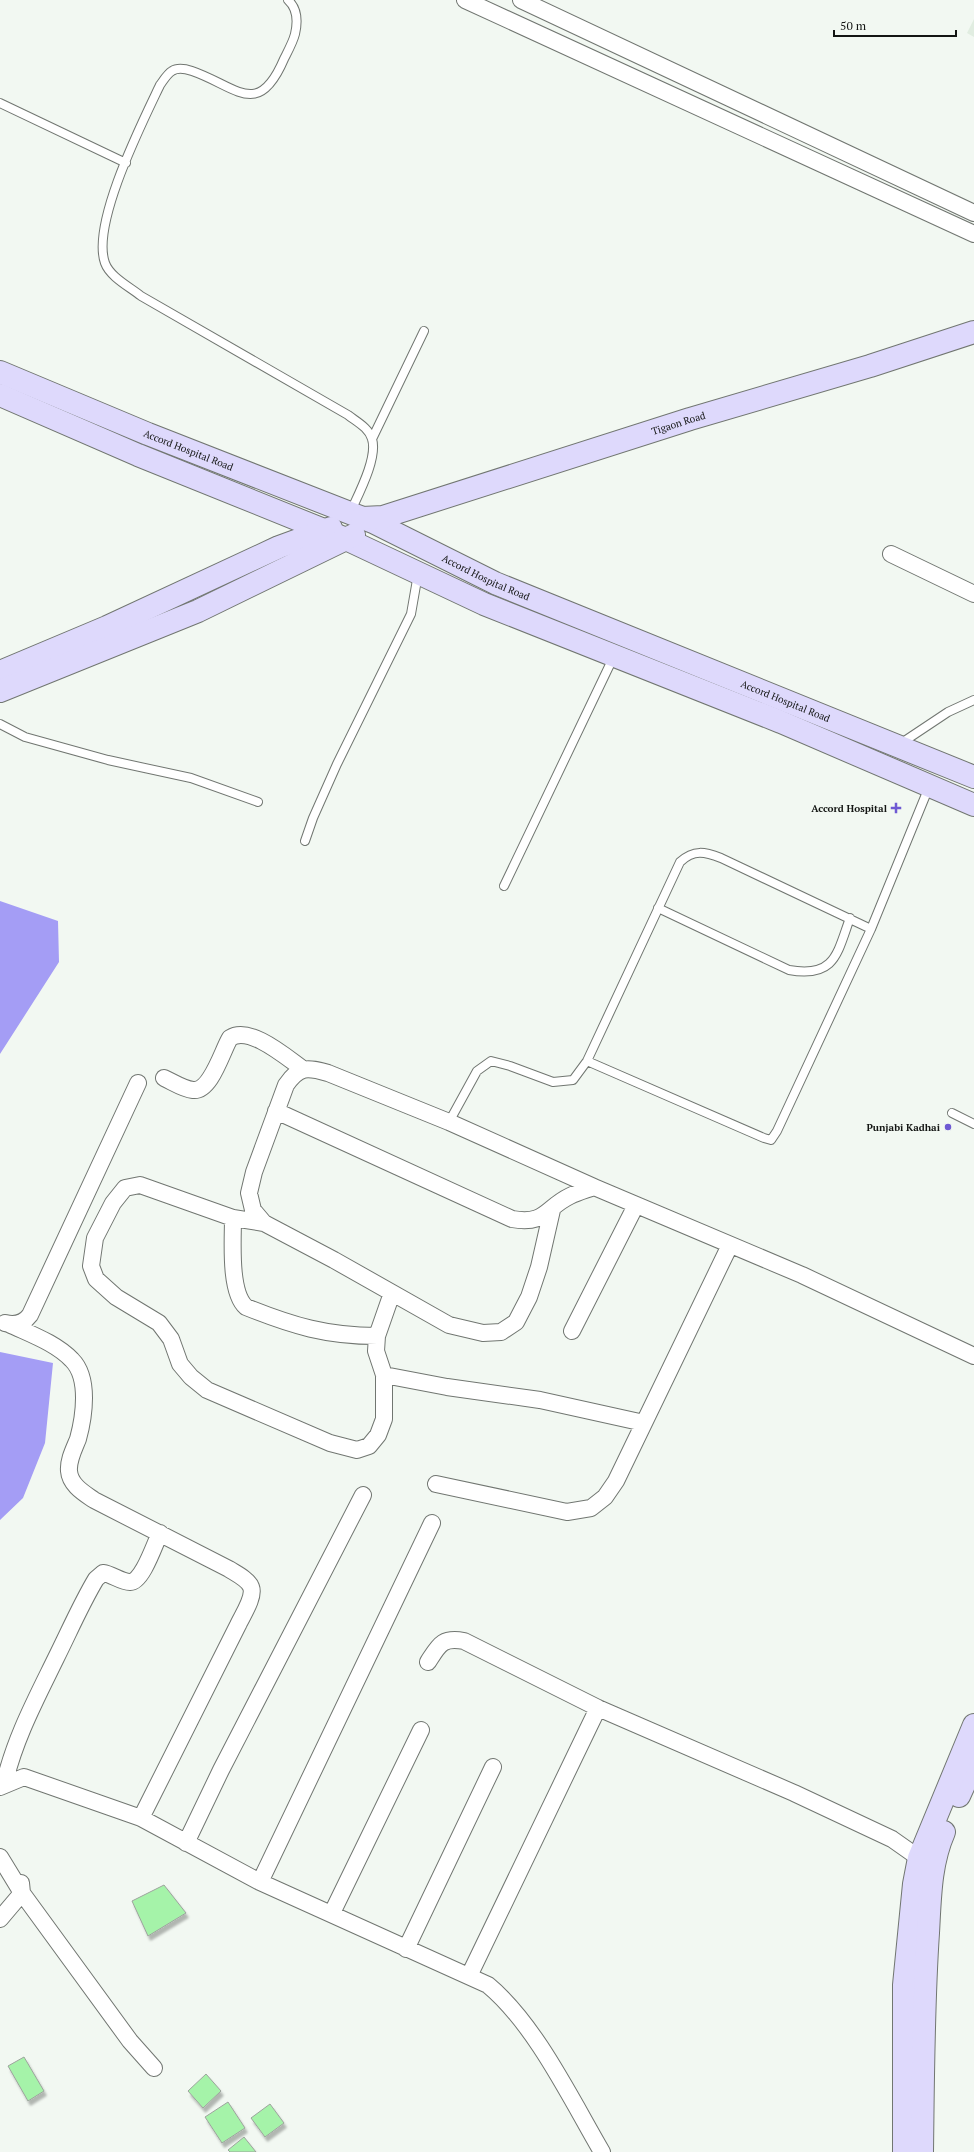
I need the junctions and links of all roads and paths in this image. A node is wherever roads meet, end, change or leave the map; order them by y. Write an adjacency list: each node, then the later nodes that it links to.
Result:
1 (288, 0): 5 (lane)
2 (465, 0): 7 (street)
3 (521, 0): 6 (street)
4 (0, 102): 5 (lane)
5 (126, 163): 12 (lane)
6 (974, 213)
7 (974, 234)
8 (424, 331): 12 (lane)
9 (974, 332): 13 (street, Tigaon Road)
10 (0, 372): 13 (street, Accord Hospital Road)
11 (0, 395): 14 (street)
12 (372, 439): 13 (lane)
13 (368, 518): 14 (street); 15 (street); 24 (street, Accord Hospital Road)
14 (325, 530): 15 (street); 20 (street)
15 (346, 539): 17 (street); 21 (street)
16 (891, 554): 18 (street)
17 (419, 573): 19 (street); 29 (lane)
18 (974, 594)
19 (614, 656): 26 (street); 30 (lane)
20 (0, 672)
21 (0, 691)
22 (974, 700): 24 (lane)
23 (0, 724): 27 (lane)
24 (897, 746): 25 (street, Accord Hospital Road)
25 (974, 777)
26 (929, 787): 28 (street); 33 (lane)
27 (258, 802)
28 (974, 805)
29 (305, 841)
30 (504, 886)
31 (658, 908): 32 (lane); 32 (lane); 34 (lane)
32 (850, 918): 33 (lane)
33 (871, 929): 34 (lane)
34 (587, 1061): 40 (lane)
35 (303, 1069): 36 (street); 38 (street); 40 (street)
36 (164, 1078)
37 (138, 1083): 49 (street)
38 (276, 1111): 44 (street); 46 (street)
39 (952, 1113): 41 (lane)
40 (449, 1122): 42 (street)
41 (974, 1124)
42 (594, 1187): 43 (street); 44 (street)
43 (636, 1205): 47 (street); 50 (street)
44 (552, 1210): 48 (street)
45 (232, 1218): 46 (street); 51 (street); 53 (street)
46 (264, 1223): 48 (street)
47 (730, 1245): 52 (street); 54 (street)
48 (392, 1293): 51 (street)
49 (4, 1323): 58 (street)
50 (572, 1330)
51 (377, 1336): 53 (street)
52 (974, 1356)
53 (384, 1375): 54 (street)
54 (644, 1423): 55 (street)
55 (436, 1484)
56 (363, 1495): 67 (street)
57 (432, 1523): 71 (street)
58 (160, 1533): 65 (street); 66 (street)
59 (428, 1662): 60 (street)
60 (598, 1708): 70 (street); 77 (street)
61 (974, 1725): 70 (street)
62 (421, 1730): 73 (street)
63 (973, 1766): 81 (street)
64 (493, 1767): 76 (street)
65 (2, 1786): 66 (street)
66 (141, 1818): 67 (street)
67 (186, 1843): 71 (street)
68 (0, 1850): 72 (street)
69 (0, 1857): 72 (street)
70 (919, 1858): 80 (street)
71 (260, 1882): 73 (street)
72 (24, 1896): 74 (street); 75 (street); 78 (street)
73 (332, 1913): 76 (street)
74 (0, 1919)
75 (0, 1923)
76 (406, 1949): 77 (street)
77 (469, 1976): 79 (street)
78 (154, 2068)
79 (602, 2152)
80 (904, 2152)
81 (922, 2152)

